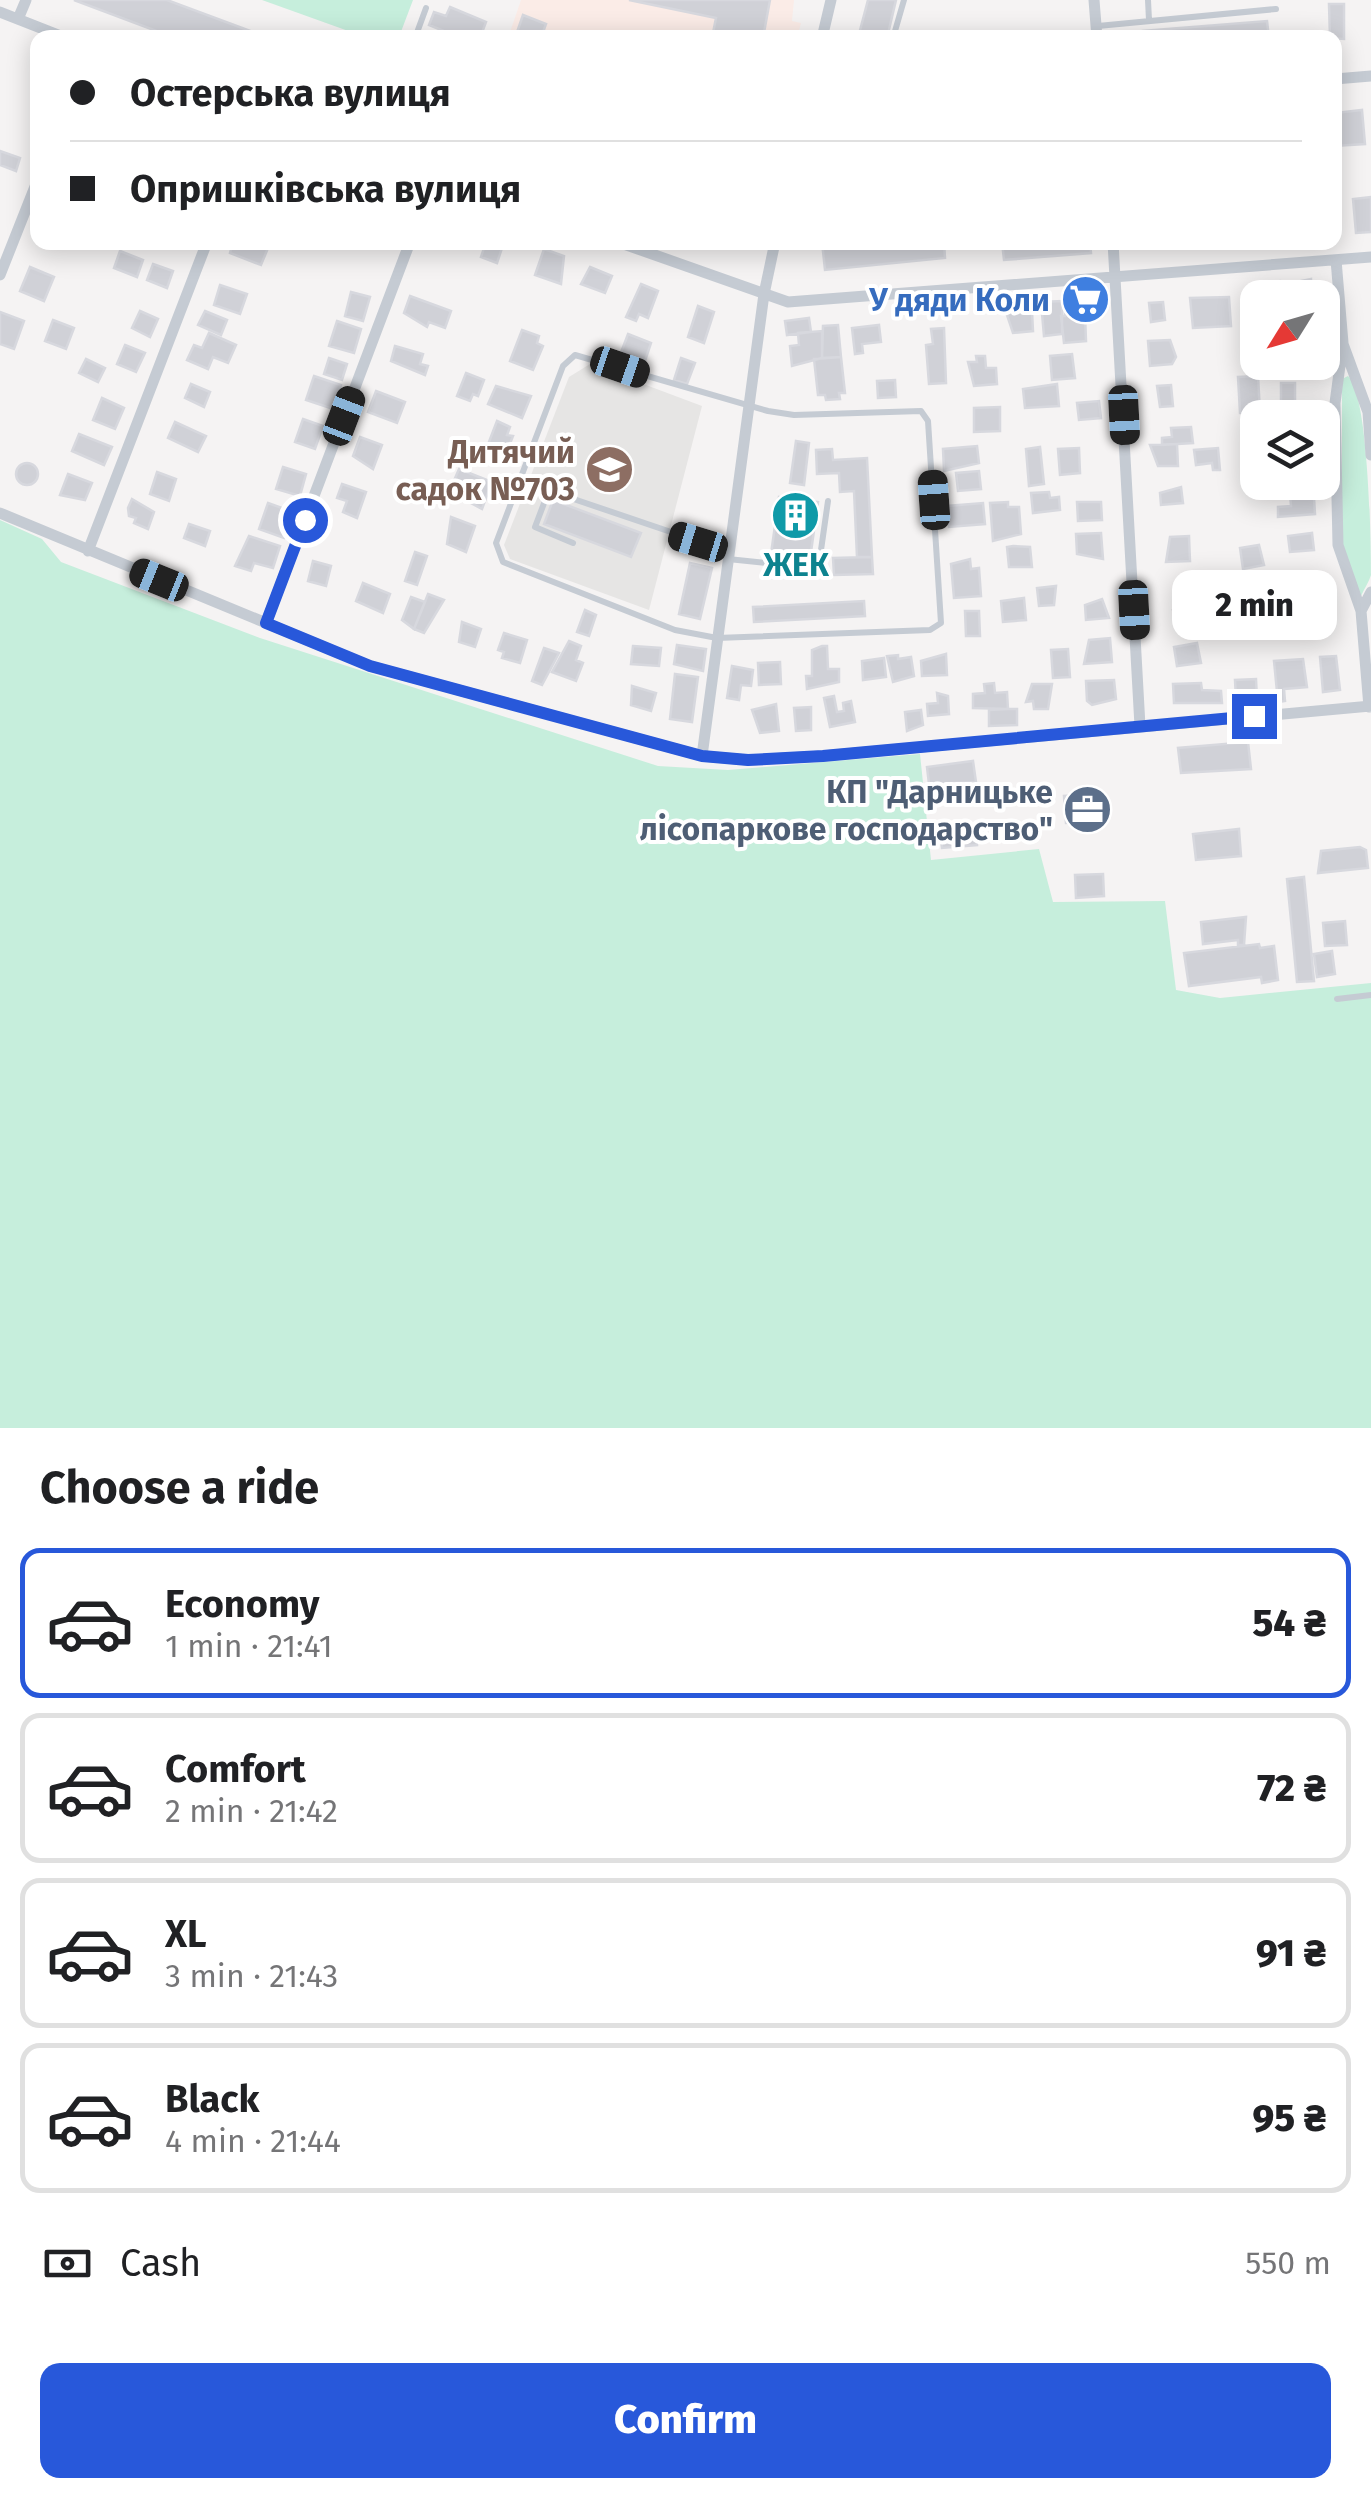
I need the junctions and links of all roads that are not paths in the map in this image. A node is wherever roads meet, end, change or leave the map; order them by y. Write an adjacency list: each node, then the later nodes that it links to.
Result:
1 (26, 0): 9 (street)
2 (831, 0): 13 (street)
3 (904, 0): 14 (lane)
4 (1094, 0): 15 (street)
5 (1148, 0): 10 (lane)
6 (426, 8): 12 (lane)
7 (1276, 9): 10 (lane)
8 (0, 12): 9 (street)
9 (18, 19): 11 (street)
10 (1149, 20): 16 (lane)
11 (46, 30)
12 (418, 30)
13 (824, 30)
14 (896, 30)
15 (1097, 30)
16 (1106, 30)
17 (1371, 76): 18 (street)
18 (1342, 79)
19 (30, 199): 27 (street)
20 (205, 250): 36 (street)
21 (407, 250): 40 (street)
22 (640, 250): 29 (street)
23 (773, 250): 29 (street)
24 (1114, 250): 28 (street)
25 (1371, 258): 26 (street)
26 (1336, 260): 28 (street); 30 (street)
27 (0, 275)
28 (1116, 277): 29 (street); 43 (street)
29 (764, 294): 31 (street)
30 (1343, 343): 32 (street); 39 (street)
31 (749, 407): 37 (street); 41 (lane); 41 (lane)
32 (1371, 456)
33 (828, 501): 37 (lane)
34 (0, 513): 36 (street)
35 (574, 543): 37 (lane)
36 (88, 552): 40 (street)
37 (727, 555): 41 (street)
38 (1371, 592): 39 (street)
39 (1361, 611): 42 (street)
40 (266, 623): 44 (street)
41 (716, 638): 44 (street)
42 (1370, 706): 43 (street)
43 (1140, 726): 44 (street)
44 (702, 756)
45 (1371, 995): 46 (lane)
46 (1337, 999)

